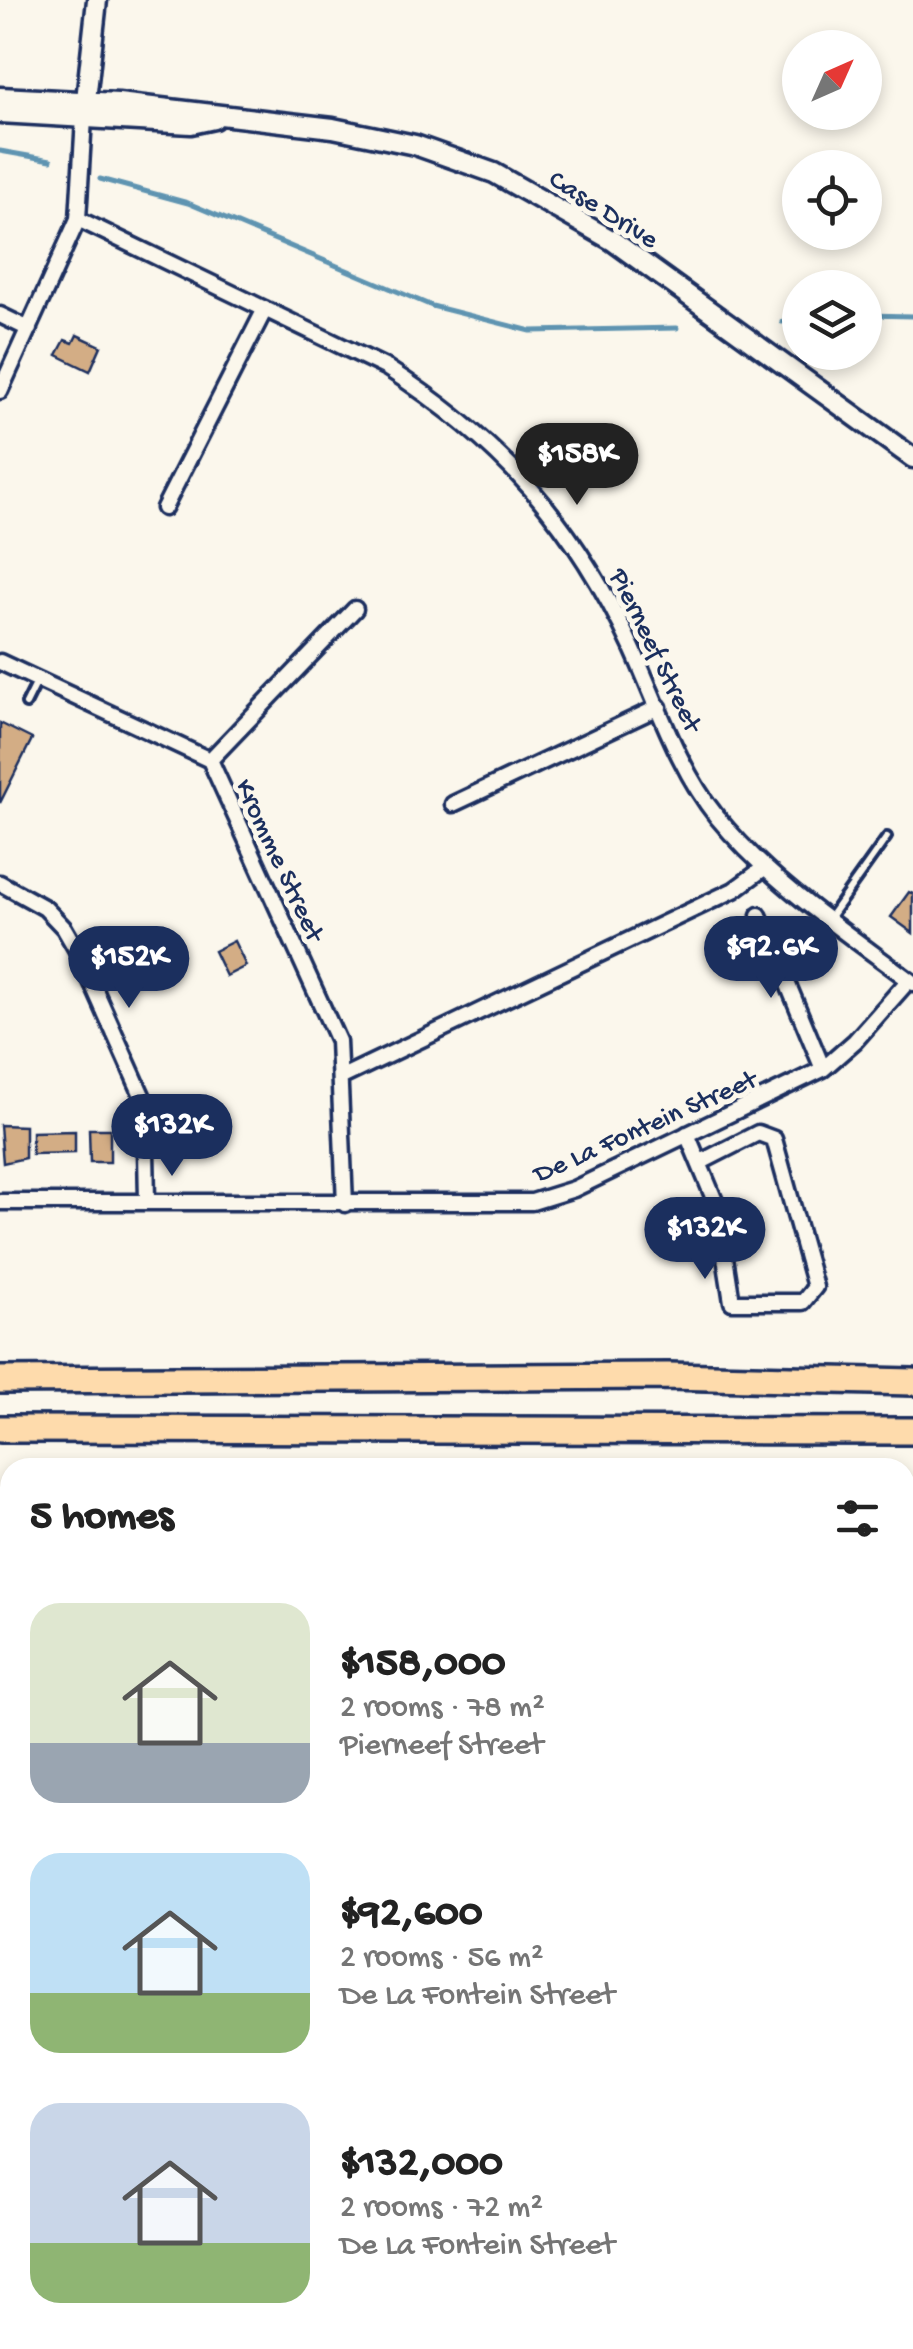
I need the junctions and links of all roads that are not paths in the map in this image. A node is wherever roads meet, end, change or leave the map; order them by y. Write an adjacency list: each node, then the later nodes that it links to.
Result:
1 (97, 0): 3 (street)
2 (0, 96): 3 (street, Case Drive)
3 (85, 110): 4 (street, Case Drive); 5 (street); 10 (street, Case Drive)
4 (0, 113)
5 (78, 219): 6 (street, Pierneef Street); 8 (street)
6 (265, 309): 11 (street); 16 (street, Pierneef Street)
7 (0, 315): 8 (street)
8 (29, 329): 9 (street)
9 (0, 391)
10 (913, 458)
11 (164, 508)
12 (355, 609): 17 (street)
13 (0, 662): 14 (street, Kromme Street)
14 (38, 679): 15 (lane); 17 (street, Kromme Street)
15 (26, 704)
16 (659, 706): 18 (street); 20 (street, Pierneef Street)
17 (210, 760): 26 (street, Kromme Street)
18 (453, 804)
19 (887, 837): 23 (lane)
20 (764, 868): 23 (street, Pierneef Street); 26 (street)
21 (0, 882): 29 (street)
22 (759, 915): 25 (street)
23 (829, 918): 24 (street, Pierneef Street)
24 (911, 981): 25 (street, De La Fontein Street)
25 (823, 1068): 27 (street, De La Fontein Street)
26 (342, 1077): 31 (street, Kromme Street)
27 (686, 1134): 28 (street); 31 (street, De La Fontein Street)
28 (699, 1162): 28 (street)
29 (148, 1200): 30 (street, De La Fontein Street); 31 (street, De La Fontein Street)
30 (0, 1202)
31 (344, 1204)
32 (0, 1380): 33 (highway)
33 (903, 1381)
34 (0, 1430): 35 (highway)
35 (903, 1438)

